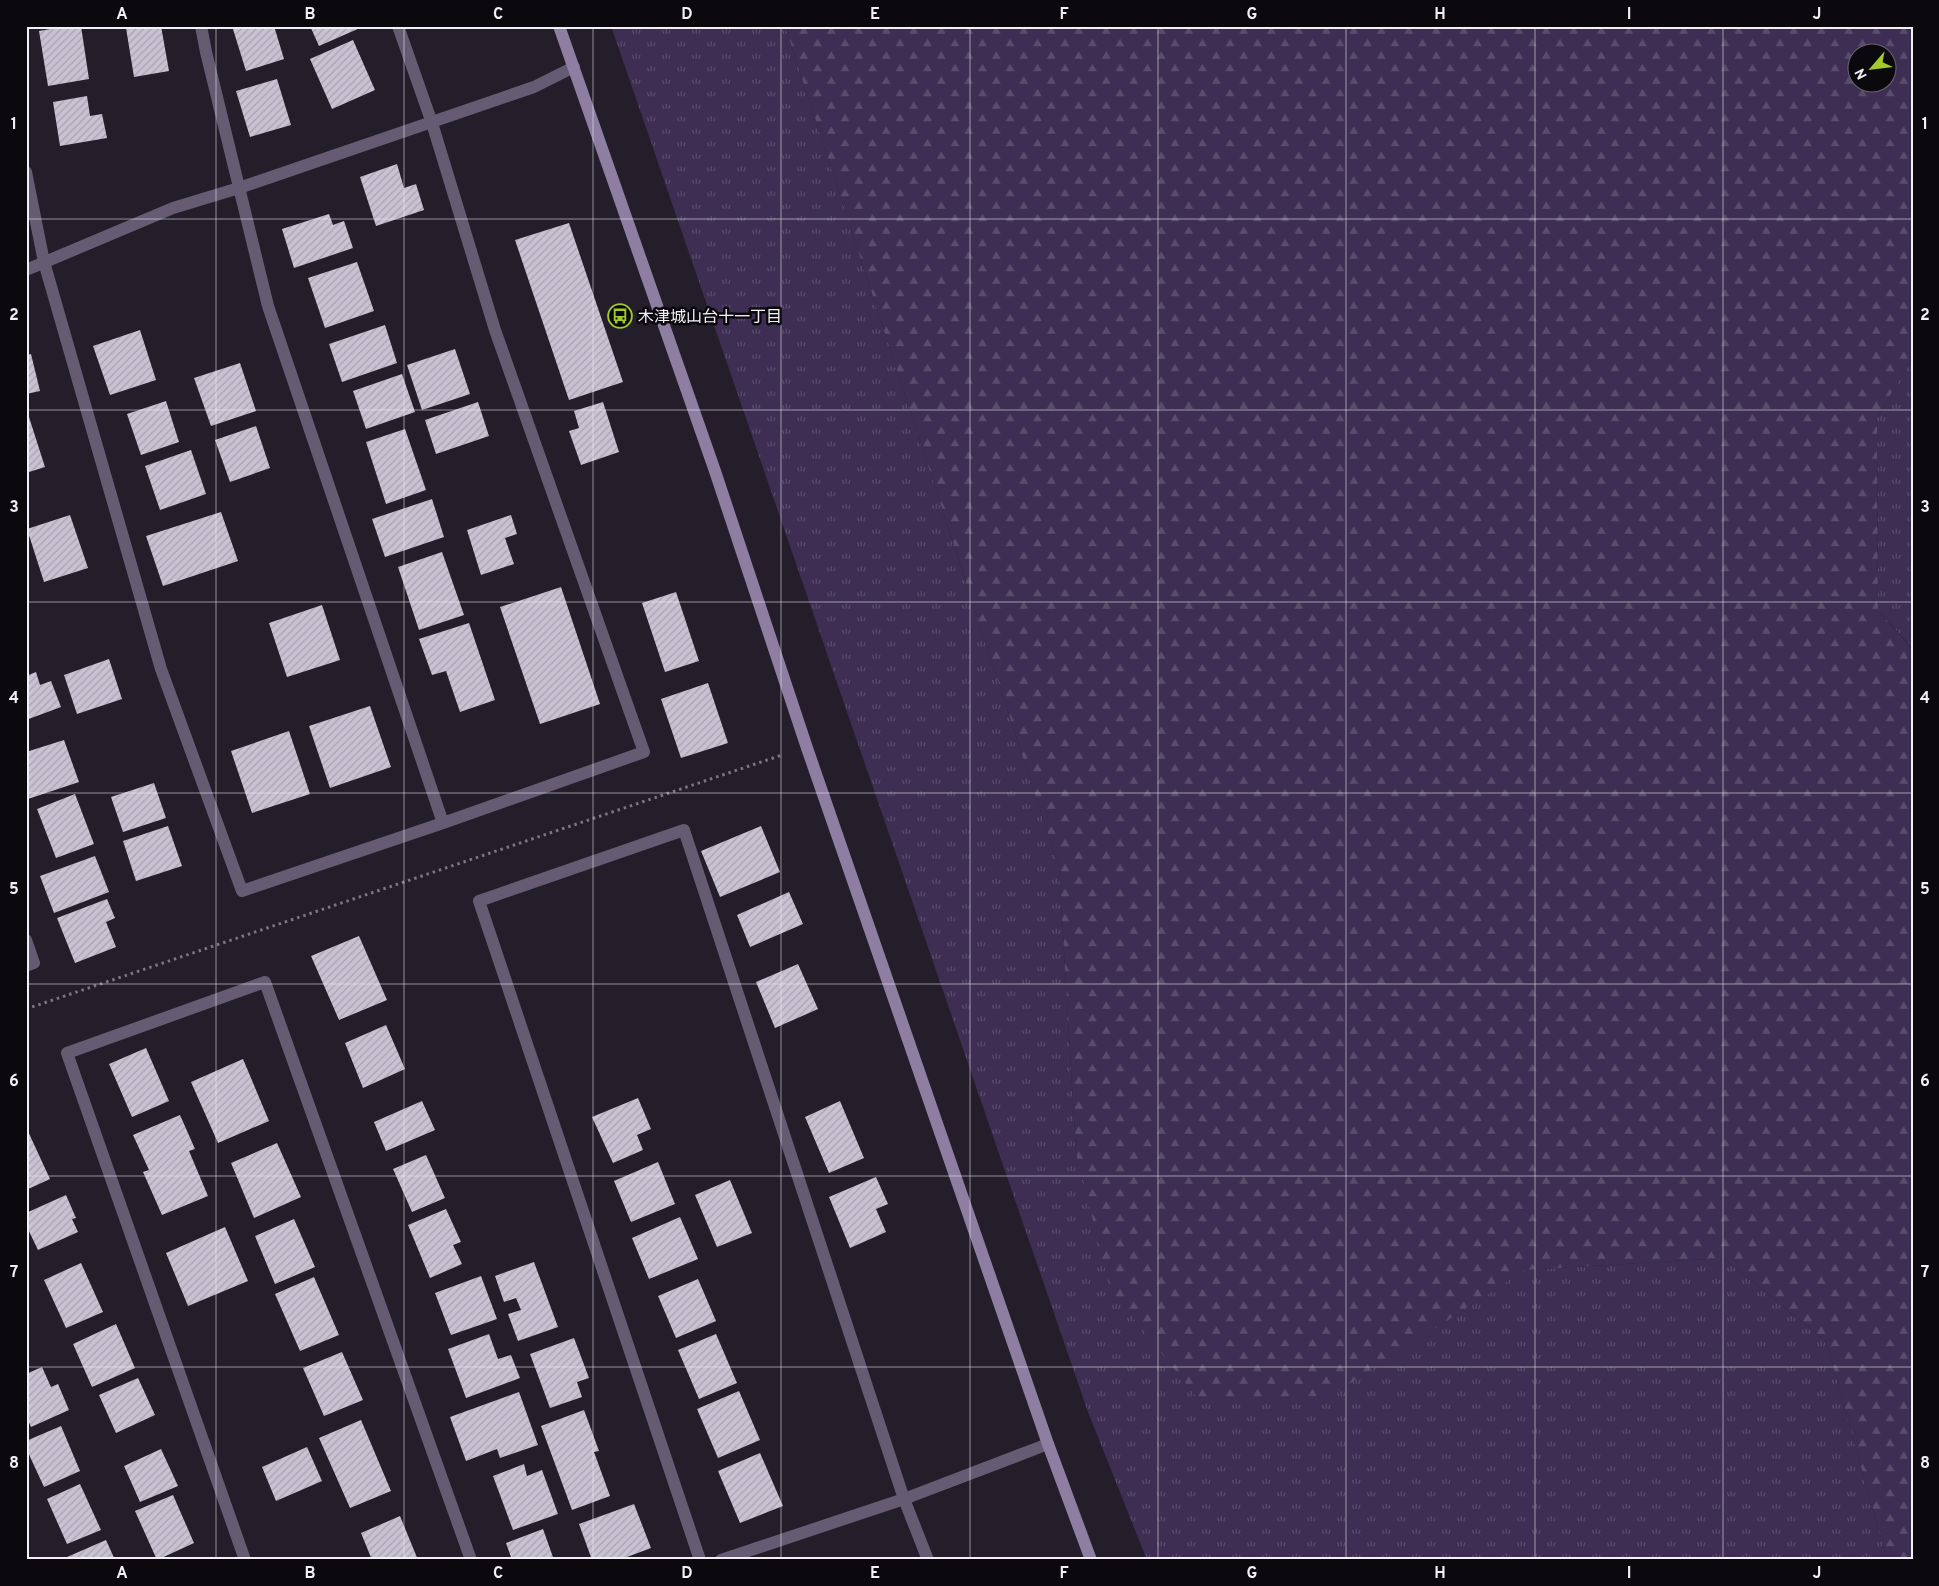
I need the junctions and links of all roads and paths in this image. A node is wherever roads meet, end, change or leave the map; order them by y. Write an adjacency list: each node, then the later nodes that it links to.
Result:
1 (201, 26): 7 (street)
2 (398, 26): 5 (street)
3 (559, 26): 4 (street)
4 (574, 67): 5 (street); 10 (street)
5 (432, 123): 7 (street); 11 (street)
6 (26, 172): 8 (street)
7 (239, 188): 8 (street); 11 (street)
8 (44, 262): 9 (street); 11 (street)
9 (26, 270)
10 (807, 748): 14 (path); 15 (street)
11 (443, 823)
12 (26, 940): 13 (street)
13 (26, 966)
14 (26, 1009)
15 (1048, 1444): 16 (street); 22 (street)
16 (904, 1499): 19 (street); 20 (street); 21 (street)
17 (245, 1560): 18 (street)
18 (471, 1560)
19 (700, 1560)
20 (721, 1560)
21 (928, 1560)
22 (1091, 1560)

